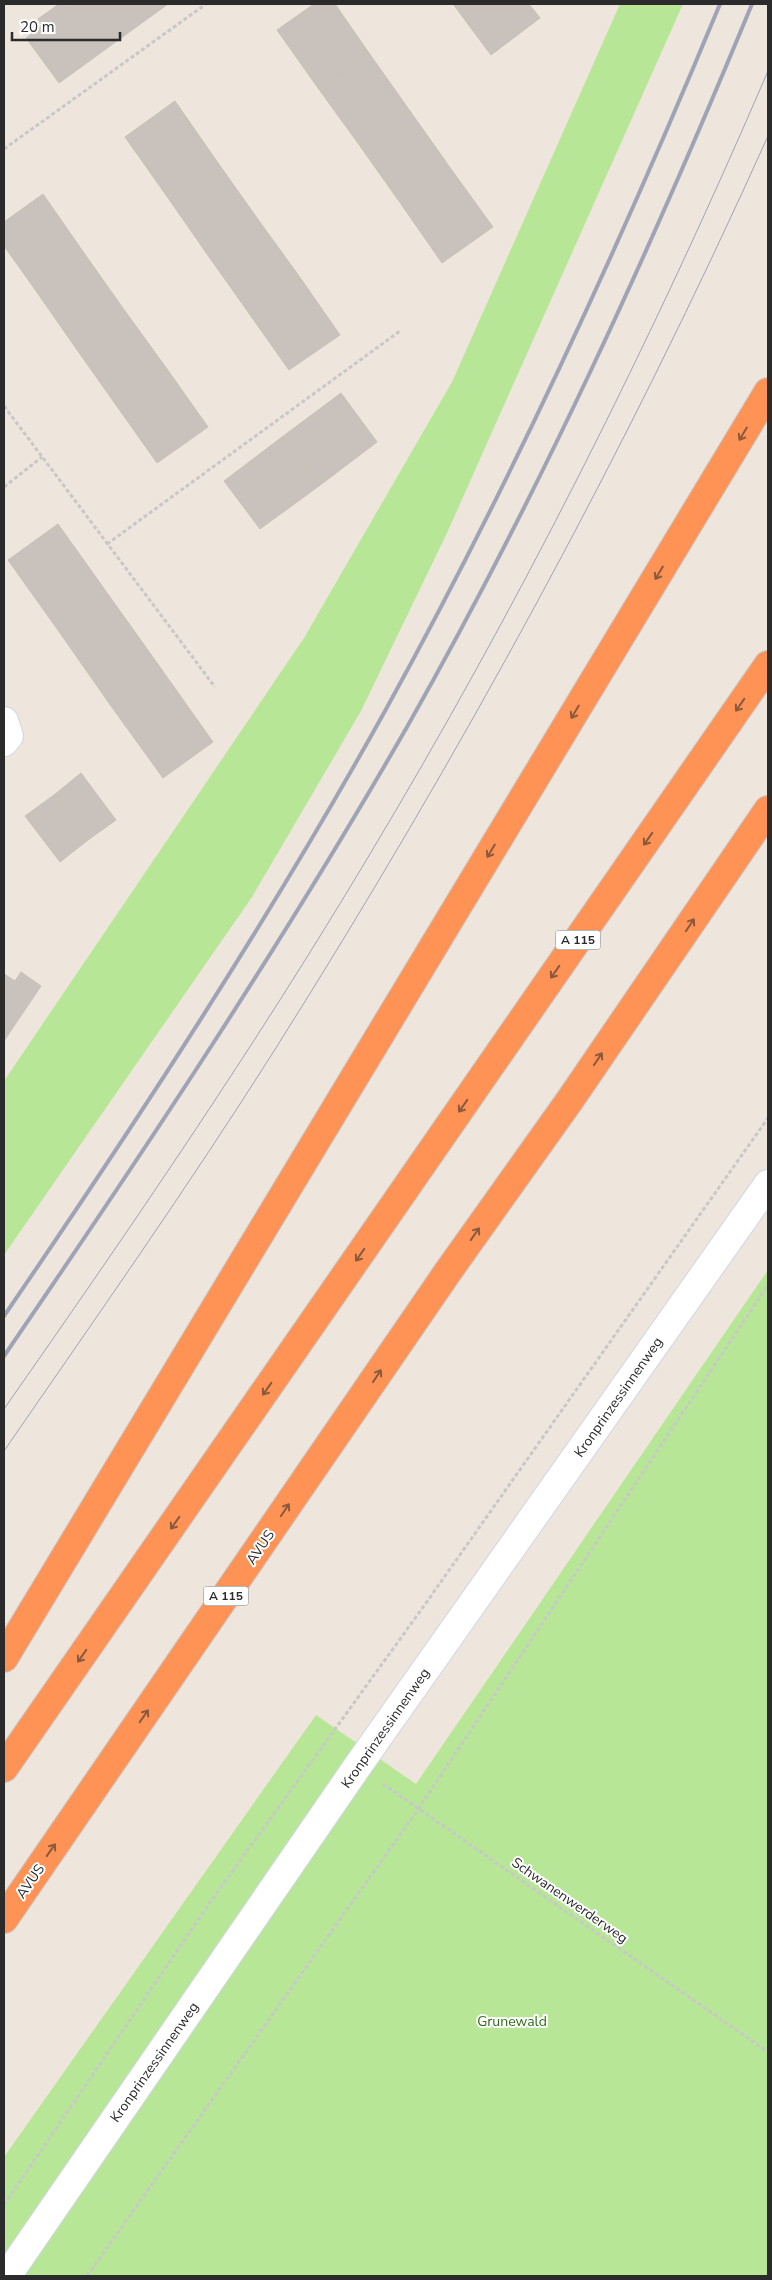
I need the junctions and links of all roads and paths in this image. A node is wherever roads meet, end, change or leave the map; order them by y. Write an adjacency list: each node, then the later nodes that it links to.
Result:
1 (206, 4): 2 (path)
2 (4, 150)
3 (400, 331): 8 (path)
4 (768, 392): 15 (highway, one-way to 15)
5 (4, 406): 6 (path)
6 (42, 457): 7 (path); 8 (path)
7 (4, 487)
8 (107, 544): 10 (path)
9 (768, 665): 17 (highway, A 115, one-way to 17)
10 (215, 688)
11 (768, 810): 19 (highway, AVUS / A 115, one-way to 11)
12 (768, 1118): 21 (path)
13 (768, 1184): 16 (street, Kronprinzessinnenweg)
14 (768, 1285): 18 (path)
15 (4, 1658)
16 (357, 1767): 18 (path, Schwanenwerderweg); 22 (street, Kronprinzessinnenweg)
17 (4, 1768)
18 (419, 1808): 20 (path, Schwanenwerderweg); 23 (path)
19 (4, 1919)
20 (768, 2052)
21 (4, 2205)
22 (6, 2276)
23 (87, 2276)

